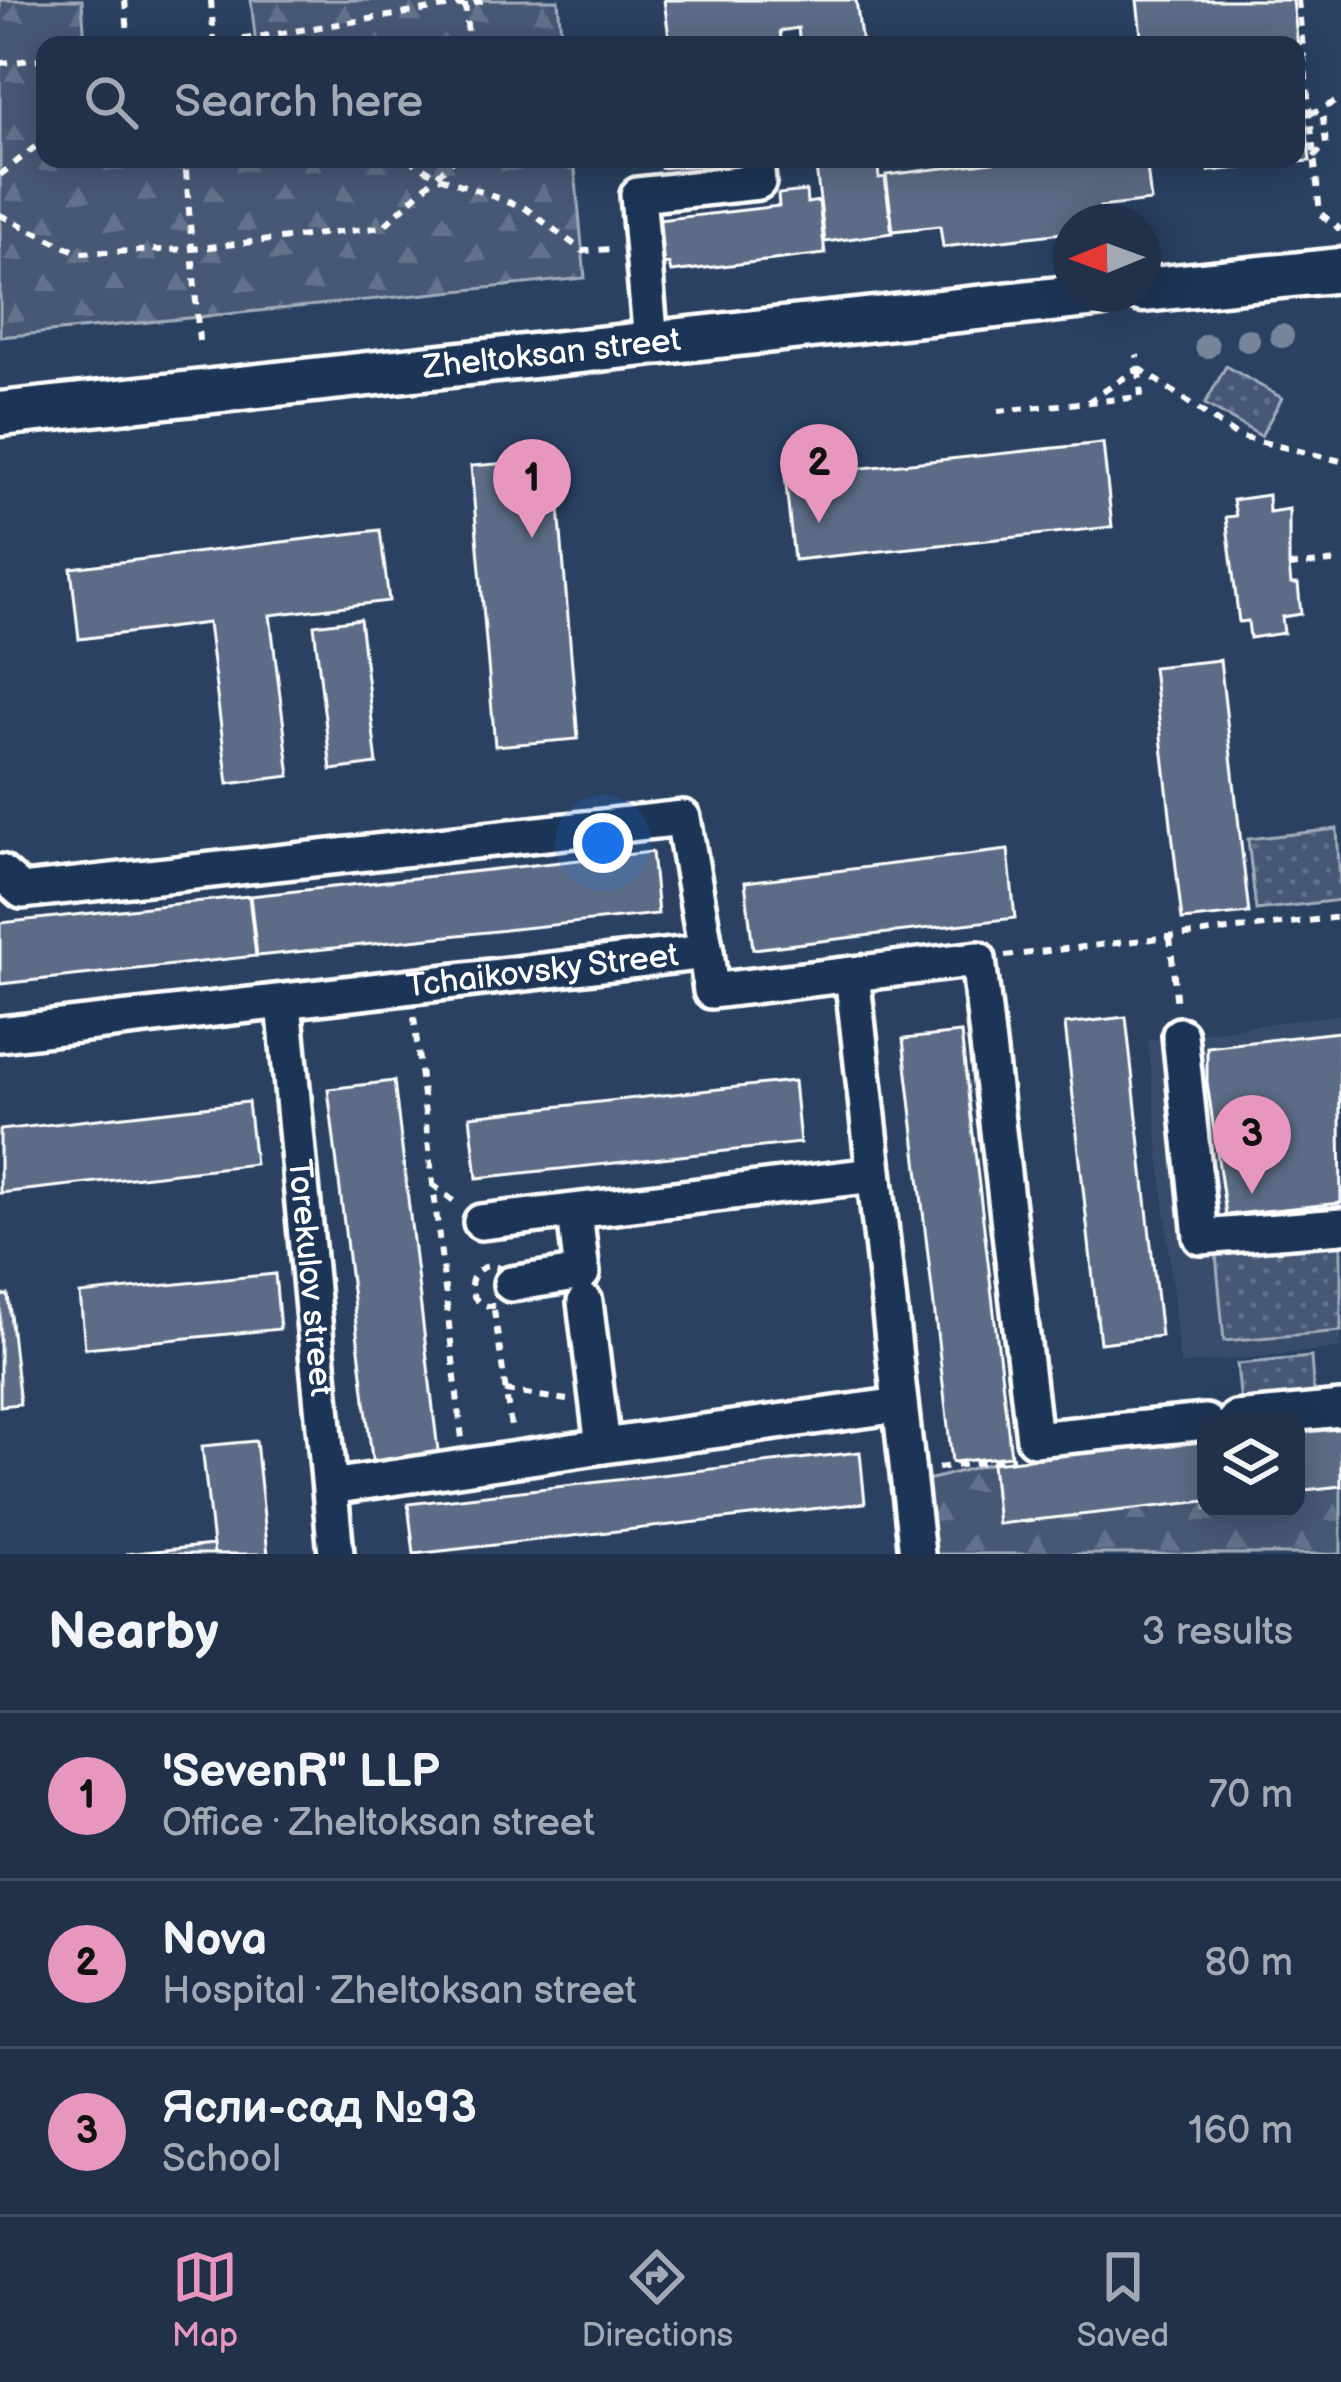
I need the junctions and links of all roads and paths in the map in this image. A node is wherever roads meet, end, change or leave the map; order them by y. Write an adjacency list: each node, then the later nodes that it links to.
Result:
1 (125, 0): 6 (path)
2 (211, 0): 7 (path)
3 (489, 0): 5 (path)
4 (1298, 0): 10 (path)
5 (465, 1): 8 (path); 9 (path)
6 (128, 36)
7 (212, 36)
8 (264, 36)
9 (468, 36)
10 (1302, 36)
11 (36, 60): 12 (path)
12 (0, 63)
13 (1305, 66): 16 (path)
14 (1337, 100): 15 (path)
15 (1322, 109): 16 (path); 18 (path)
16 (1310, 114): 18 (path)
17 (36, 146): 23 (path)
18 (1314, 158): 26 (path)
19 (186, 168): 28 (path)
20 (423, 168): 24 (path)
21 (444, 168): 24 (path)
22 (757, 168): 33 (street)
23 (0, 175)
24 (436, 176): 27 (path); 28 (path)
25 (0, 215): 28 (path)
26 (1341, 230)
27 (625, 248)
28 (192, 249): 32 (path)
29 (1341, 270): 30 (main road)
30 (1161, 288)
31 (1053, 300): 33 (main road, Zheltoksan street)
32 (199, 341)
33 (652, 343): 38 (main road, Zheltoksan street)
34 (1137, 355): 35 (path)
35 (1139, 368): 36 (path); 36 (path); 39 (path)
36 (1087, 403): 37 (path)
37 (998, 412)
38 (0, 414)
39 (1341, 461)
40 (1341, 561): 41 (path)
41 (1289, 566)
42 (0, 872): 45 (street)
43 (1341, 917): 44 (path)
44 (1169, 937): 46 (path); 51 (path)
45 (706, 952): 47 (street, Tchaikovsky Street); 48 (street, Tchaikovsky Street)
46 (978, 959): 47 (street, Tchaikovsky Street); 64 (street)
47 (853, 974): 52 (street)
48 (411, 985): 49 (street, Tchaikovsky Street); 67 (path)
49 (284, 1003): 50 (street, Tchaikovsky Street); 69 (street, Torekulov street)
50 (0, 1034)
51 (1180, 1035): 55 (street)
52 (874, 1175): 53 (street); 60 (street)
53 (575, 1213): 54 (street); 56 (street)
54 (481, 1222)
55 (1341, 1226)
56 (502, 1295): 58 (path)
57 (585, 1301): 59 (street)
58 (505, 1390): 59 (path); 66 (path)
59 (597, 1404): 65 (street)
60 (900, 1405): 65 (street); 71 (street)
61 (1341, 1409): 62 (street)
62 (1305, 1412)
63 (1197, 1423): 64 (street)
64 (1034, 1439): 68 (path)
65 (603, 1446): 66 (street)
66 (515, 1459): 67 (street)
67 (466, 1467): 69 (street)
68 (923, 1470)
69 (331, 1487): 70 (street, Torekulov street)
70 (337, 1554)
71 (917, 1554)

